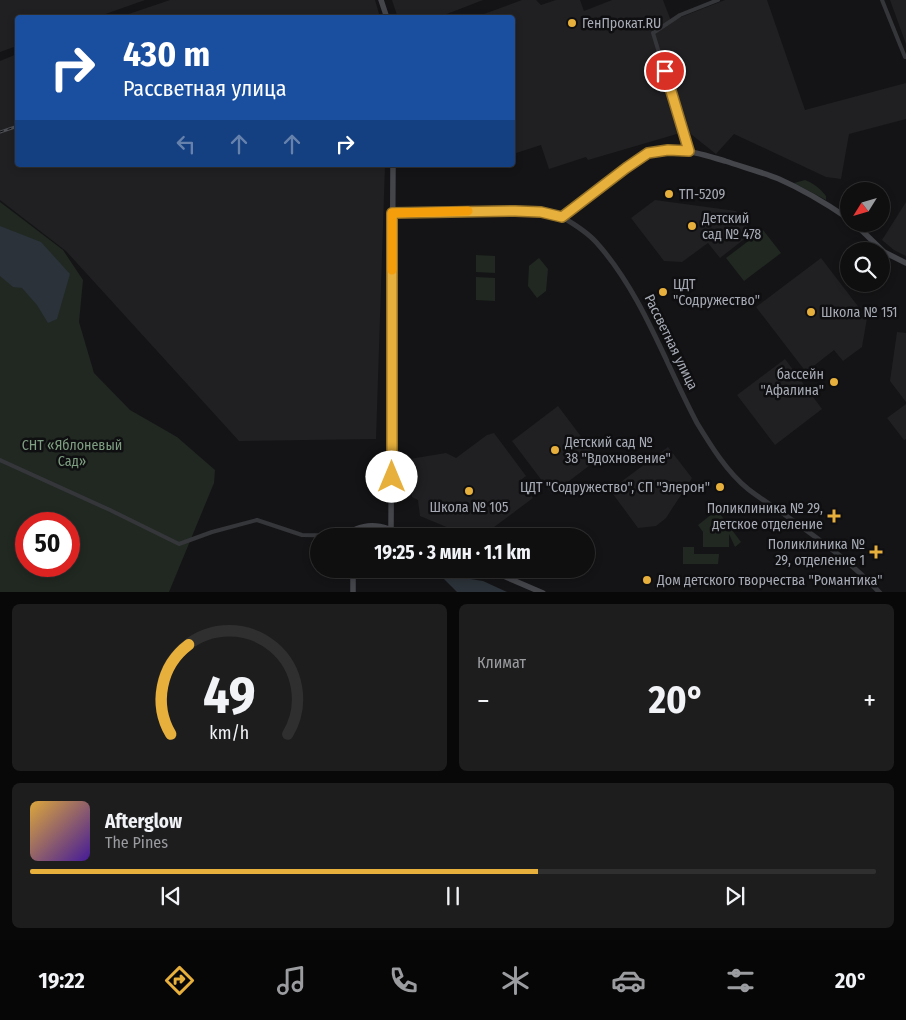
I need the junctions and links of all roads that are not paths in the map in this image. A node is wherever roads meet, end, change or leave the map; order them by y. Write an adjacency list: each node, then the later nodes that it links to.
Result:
1 (381, 0): 4 (main road)
2 (718, 0): 6 (street)
3 (882, 0): 5 (street)
4 (386, 15)
5 (906, 57)
6 (689, 151): 9 (main road); 10 (main road)
7 (393, 167): 8 (main road)
8 (392, 213): 10 (main road, Рассветная улица); 16 (main road)
9 (840, 213)
10 (562, 217): 22 (street, Рассветная улица)
11 (863, 232): 12 (main road)
12 (906, 263)
13 (0, 460): 17 (street)
14 (358, 528): 15 (main road)
15 (388, 528)
16 (391, 528)
17 (310, 535)
18 (353, 578): 20 (main road)
19 (509, 578): 21 (main road)
20 (353, 592)
21 (543, 592)
22 (880, 592)

